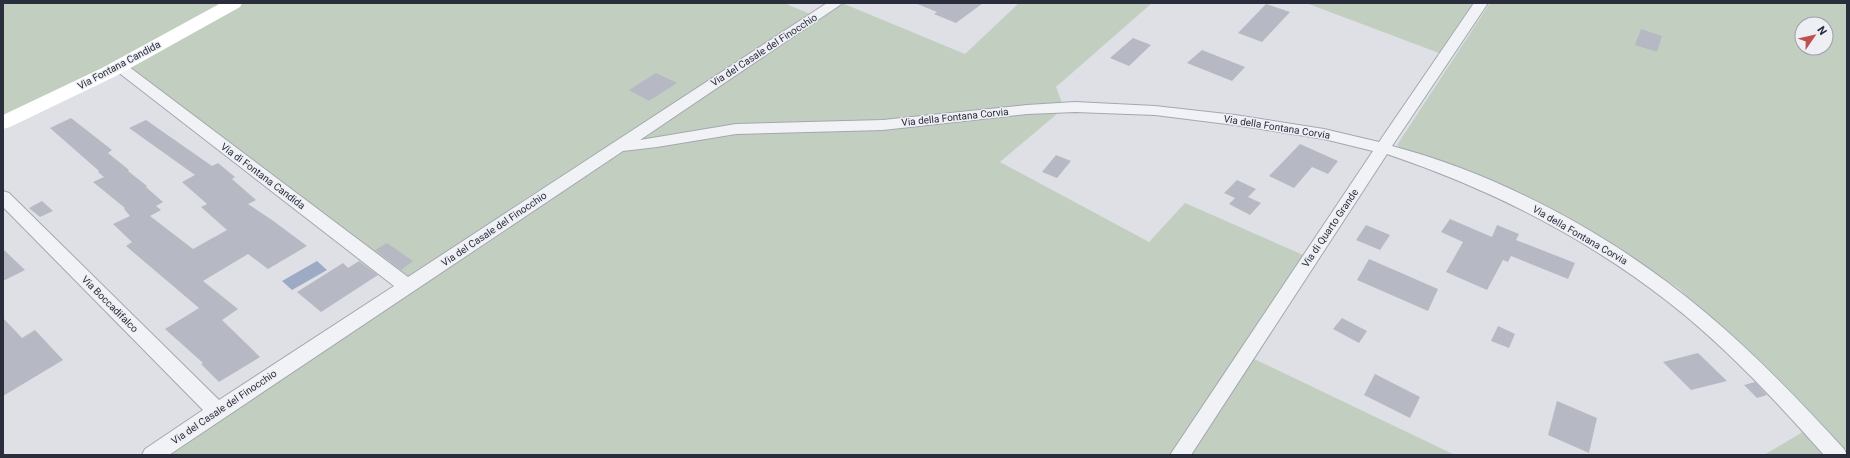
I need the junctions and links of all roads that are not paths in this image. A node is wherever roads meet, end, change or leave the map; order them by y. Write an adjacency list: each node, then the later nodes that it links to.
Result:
1 (234, 3): 4 (main road, Via Fontana Candida)
2 (836, 3): 6 (street, Via del Casale del Finocchio)
3 (1481, 3): 7 (street, Via di Quarto Grande)
4 (119, 66): 5 (main road, Via Fontana Candida); 9 (street, Via di Fontana Candida)
5 (3, 124)
6 (617, 147): 7 (street, Via della Fontana Corvia); 9 (street, Via del Casale del Finocchio)
7 (1383, 148): 12 (street, Via di Quarto Grande); 13 (street, Via della Fontana Corvia)
8 (3, 197): 10 (street, Via Boccadifalco)
9 (407, 286): 10 (street, Via del Casale del Finocchio)
10 (217, 412): 11 (street, Via del Casale del Finocchio)
11 (152, 455)
12 (1180, 455)
13 (1837, 455)

